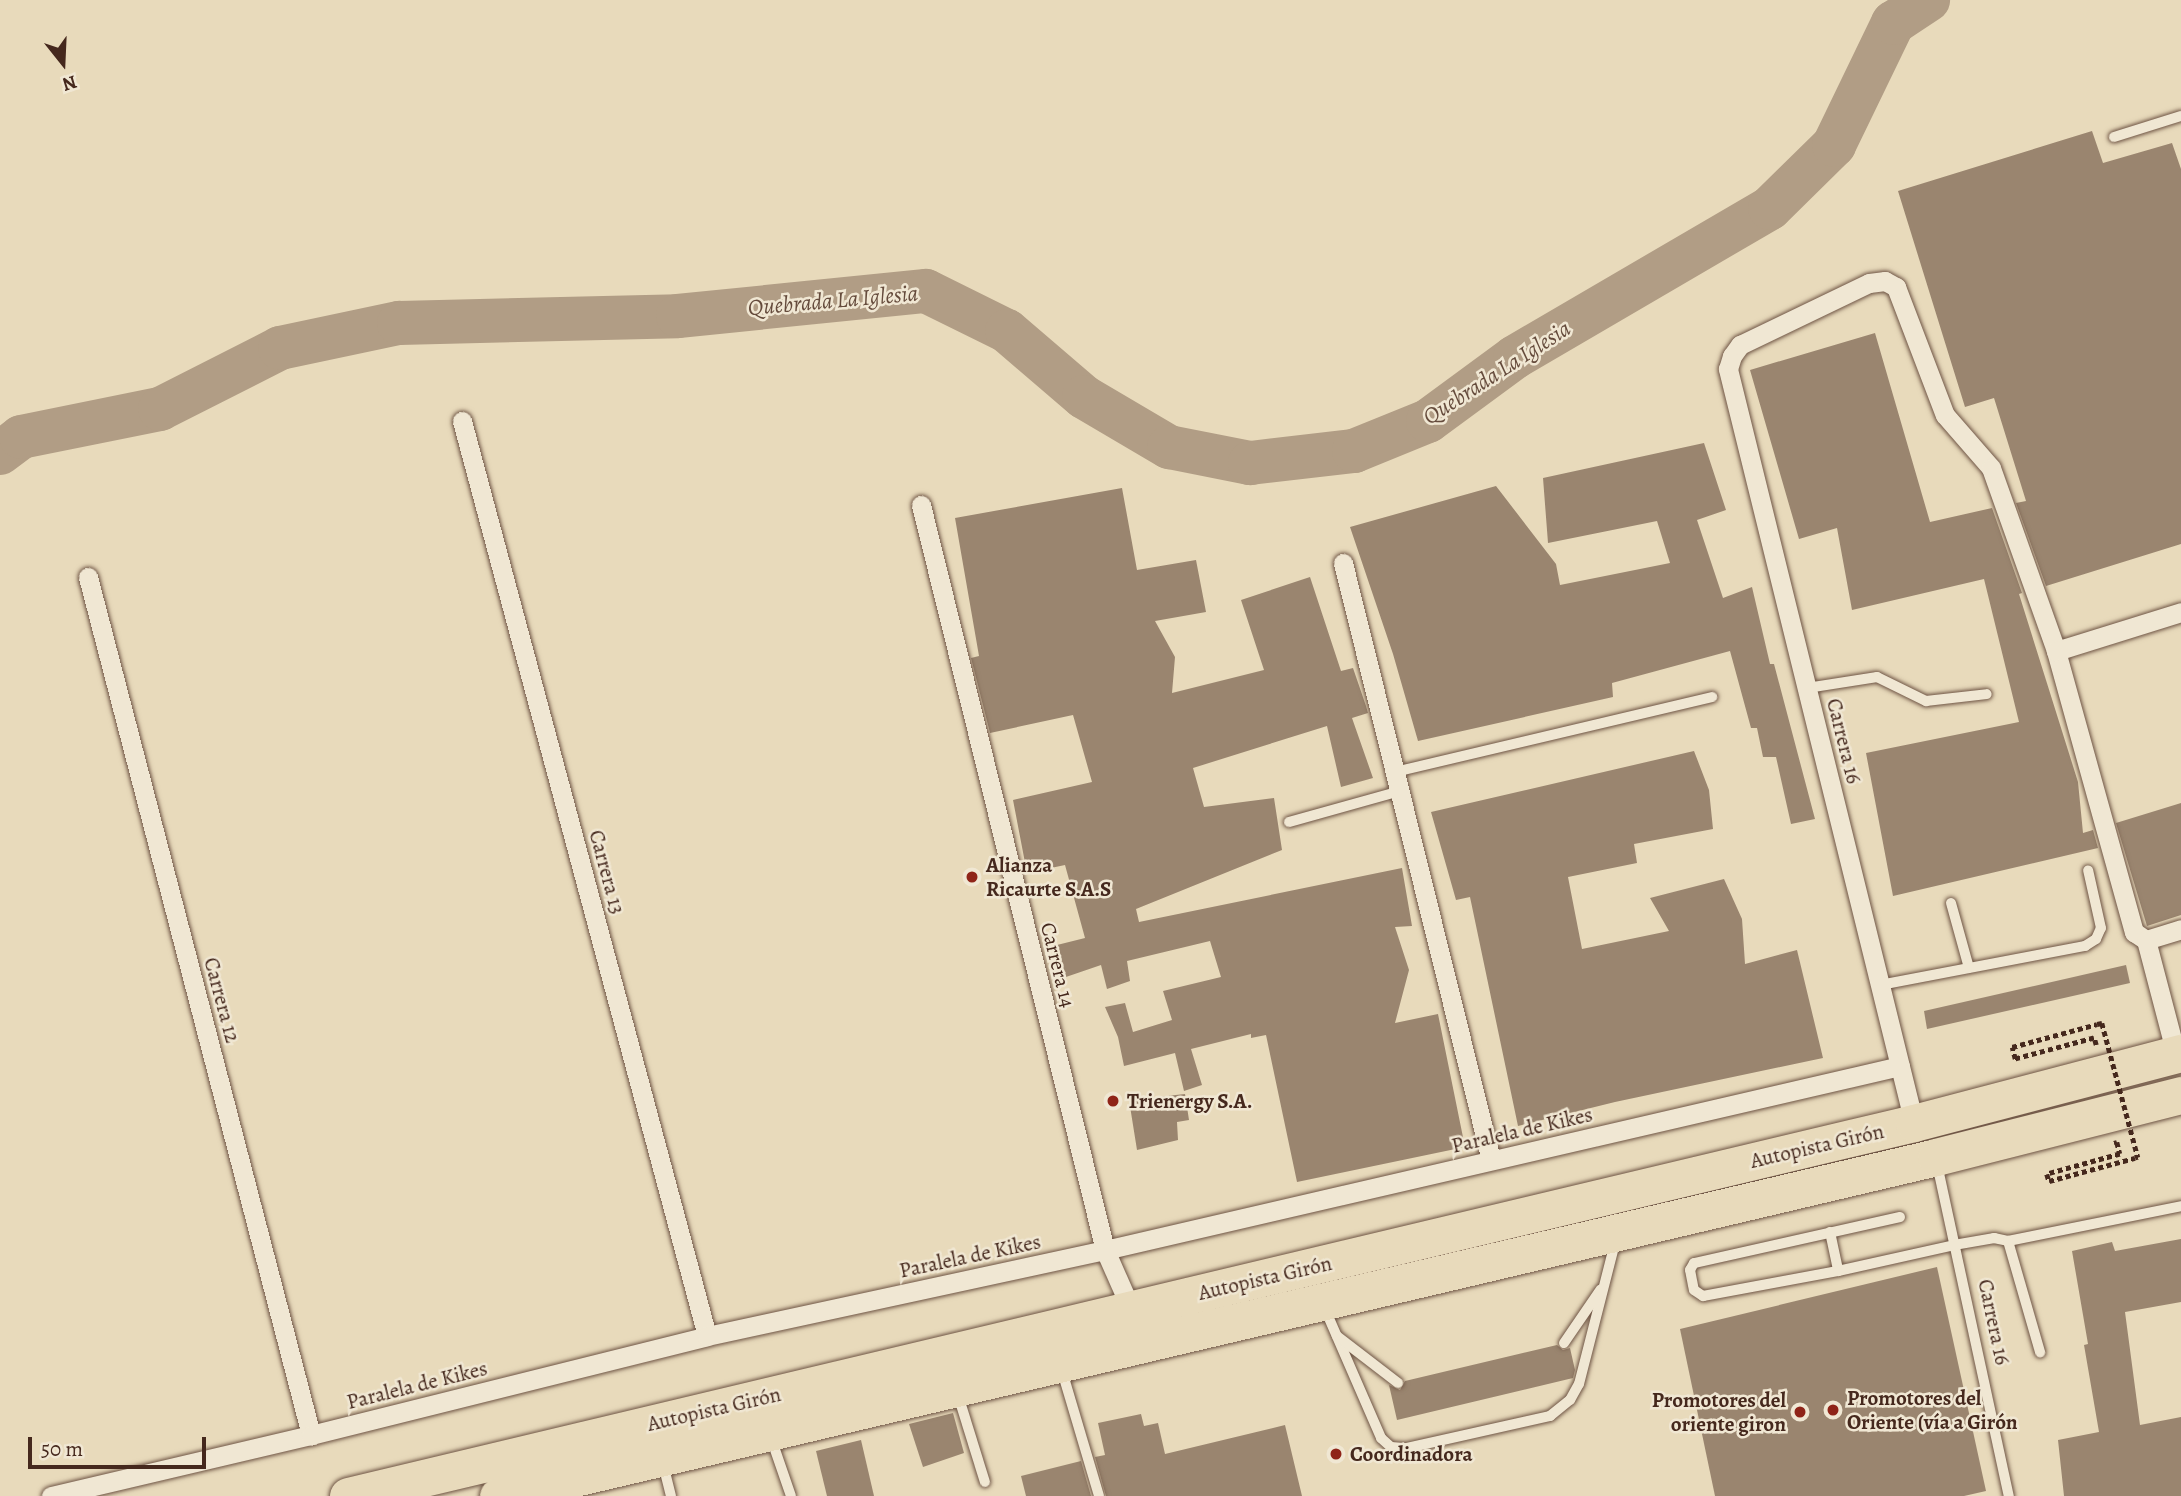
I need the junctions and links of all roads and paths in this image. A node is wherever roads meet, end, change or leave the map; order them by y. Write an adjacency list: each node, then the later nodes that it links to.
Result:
1 (2181, 116): 2 (lane)
2 (2114, 137)
3 (462, 421): 39 (street, Carrera 13)
4 (921, 505): 34 (street, Carrera 14)
5 (1343, 563): 12 (street)
6 (88, 577): 47 (street, Carrera 12)
7 (2181, 612): 8 (street)
8 (2056, 651): 9 (street, Carrera 16); 17 (street)
9 (1807, 688): 10 (lane); 19 (street, Carrera 16)
10 (1987, 694)
11 (1712, 697): 12 (lane)
12 (1398, 781): 13 (lane); 27 (street)
13 (1289, 822)
14 (2088, 870): 18 (lane)
15 (1951, 903): 18 (lane)
16 (2181, 929): 17 (street)
17 (2146, 940): 21 (street)
18 (1969, 968): 19 (lane)
19 (1880, 985): 22 (street, Carrera 16)
20 (2083, 1052): 25 (path, bridge)
21 (2178, 1054): 24 (highway, Autopista Girón)
22 (1900, 1066): 24 (street, Carrera 16); 27 (street, Paralela de Kikes)
23 (2181, 1095): 26 (highway, Autopista Girón)
24 (1914, 1124): 38 (highway, Autopista Girón)
25 (2106, 1146)
26 (1936, 1157): 30 (highway, Autopista Girón); 33 (lane, Carrera 16)
27 (1491, 1160): 34 (street, Paralela de Kikes)
28 (2181, 1206): 32 (lane)
29 (1900, 1217): 31 (lane)
30 (1618, 1231): 36 (lane); 37 (highway, Autopista Girón)
31 (1830, 1232): 35 (lane); 35 (lane)
32 (2008, 1241): 33 (lane); 42 (lane)
33 (1954, 1245): 35 (lane); 56 (lane, Carrera 16)
34 (1105, 1250): 38 (street, Carrera 14); 39 (street, Paralela de Kikes)
35 (1838, 1272)
36 (1605, 1282): 40 (lane); 41 (lane)
37 (1322, 1302): 40 (lane); 43 (highway, Autopista Girón)
38 (1131, 1310): 51 (highway, Autopista Girón)
39 (707, 1336): 47 (street, Paralela de Kikes)
40 (1336, 1336): 44 (lane)
41 (1564, 1343)
42 (2040, 1352)
43 (1060, 1363): 45 (highway, Autopista Girón); 55 (lane)
44 (1398, 1383)
45 (956, 1388): 46 (highway, Autopista Girón); 49 (lane)
46 (769, 1431): 48 (highway, Autopista Girón); 54 (lane)
47 (311, 1435): 50 (street, Paralela de Kikes)
48 (661, 1456): 52 (highway, Autopista Girón); 53 (lane)
49 (985, 1482)
50 (51, 1496)
51 (348, 1496)
52 (498, 1496)
53 (671, 1496)
54 (791, 1496)
55 (1099, 1496)
56 (2009, 1496)

